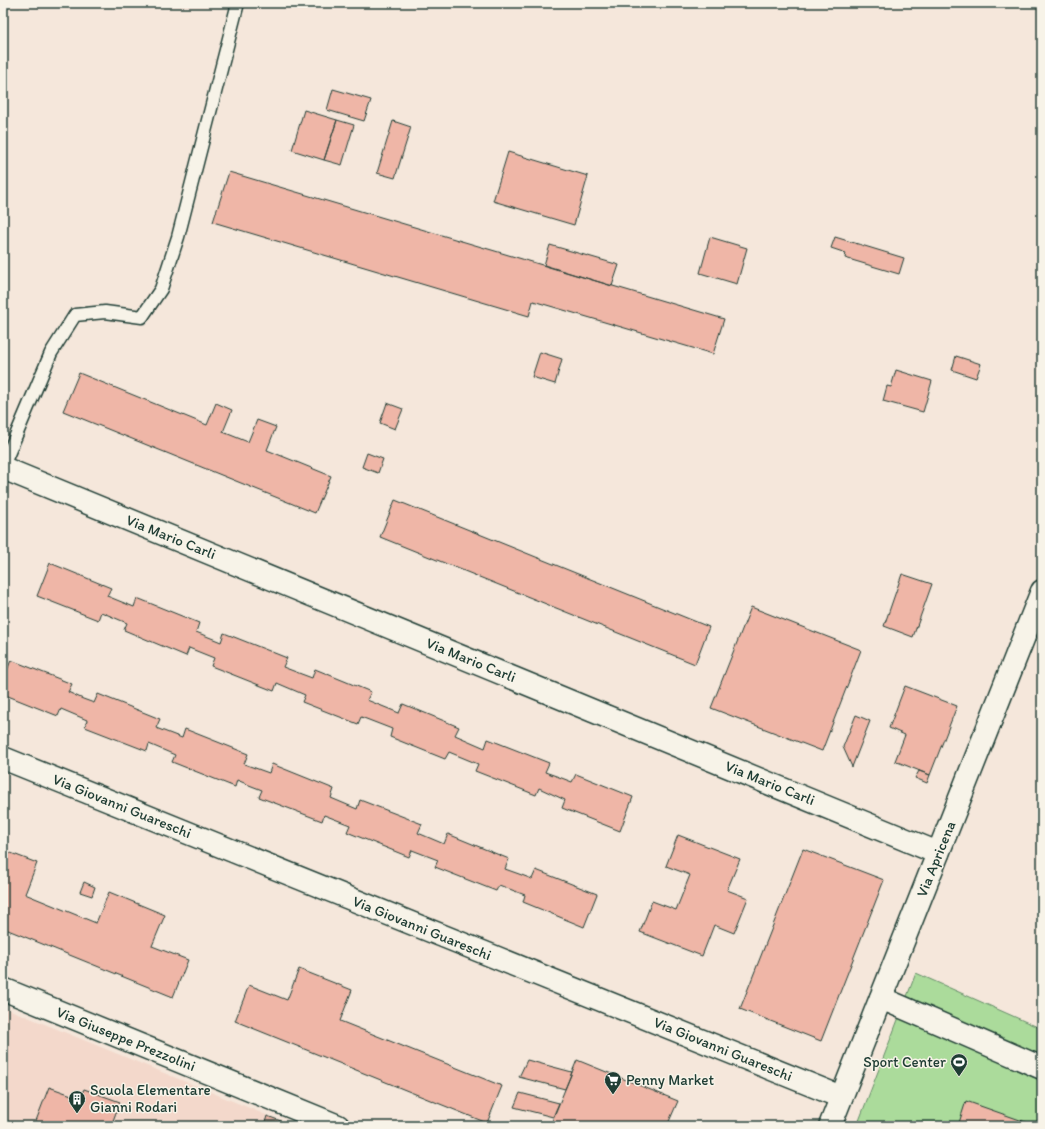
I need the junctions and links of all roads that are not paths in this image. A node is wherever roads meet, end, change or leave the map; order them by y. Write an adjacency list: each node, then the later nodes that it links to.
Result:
1 (238, 3): 2 (lane)
2 (3, 467): 5 (street, Via Mario Carli)
3 (1042, 591): 5 (street, Via Apricena)
4 (3, 758): 9 (street, Via Giovanni Guareschi)
5 (938, 852): 7 (street, Via Apricena)
6 (3, 989): 10 (street, Via Giuseppe Prezzolini)
7 (881, 998): 8 (street); 9 (street, Via Apricena)
8 (1042, 1068)
9 (841, 1097): 12 (street, Via Apricena)
10 (294, 1118): 11 (street, Via Giuseppe Prezzolini)
11 (338, 1126)
12 (830, 1126)

